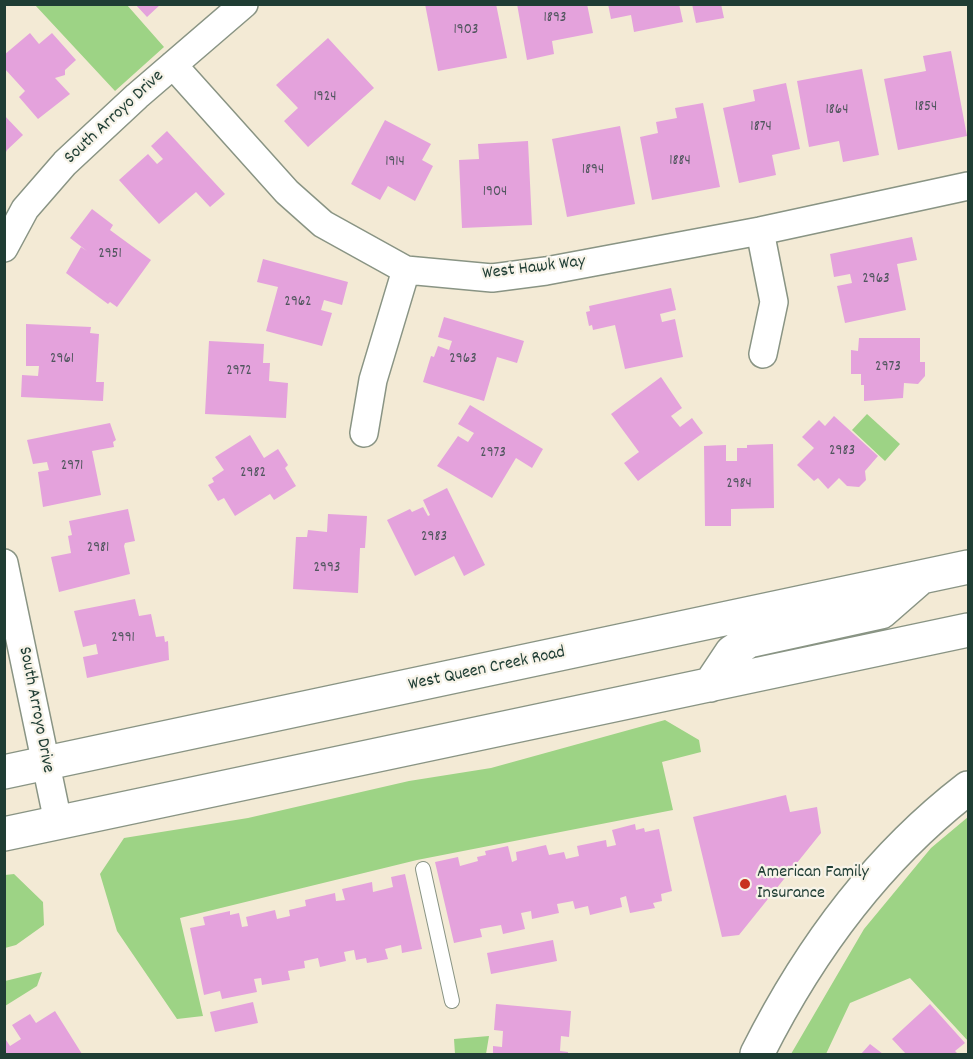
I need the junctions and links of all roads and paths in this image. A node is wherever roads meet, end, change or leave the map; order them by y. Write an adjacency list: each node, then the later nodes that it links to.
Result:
1 (244, 4): 2 (street, South Arroyo Drive)
2 (173, 65): 5 (street, South Arroyo Drive); 6 (street, West Hawk Way)
3 (969, 186): 4 (street, West Hawk Way)
4 (760, 231): 6 (street, West Hawk Way); 7 (street)
5 (4, 248)
6 (406, 270): 8 (street)
7 (763, 354)
8 (364, 433)
9 (4, 563): 14 (street, South Arroyo Drive)
10 (969, 567): 11 (main road, West Queen Creek Road)
11 (921, 577): 13 (main road); 14 (main road, West Queen Creek Road)
12 (969, 630): 13 (main road)
13 (710, 685): 17 (main road)
14 (45, 763): 15 (main road, West Queen Creek Road); 17 (street, South Arroyo Drive)
15 (4, 772)
16 (969, 788): 21 (main road)
17 (58, 822): 18 (main road)
18 (4, 834)
19 (423, 869): 20 (lane)
20 (452, 1001)
21 (758, 1054)

